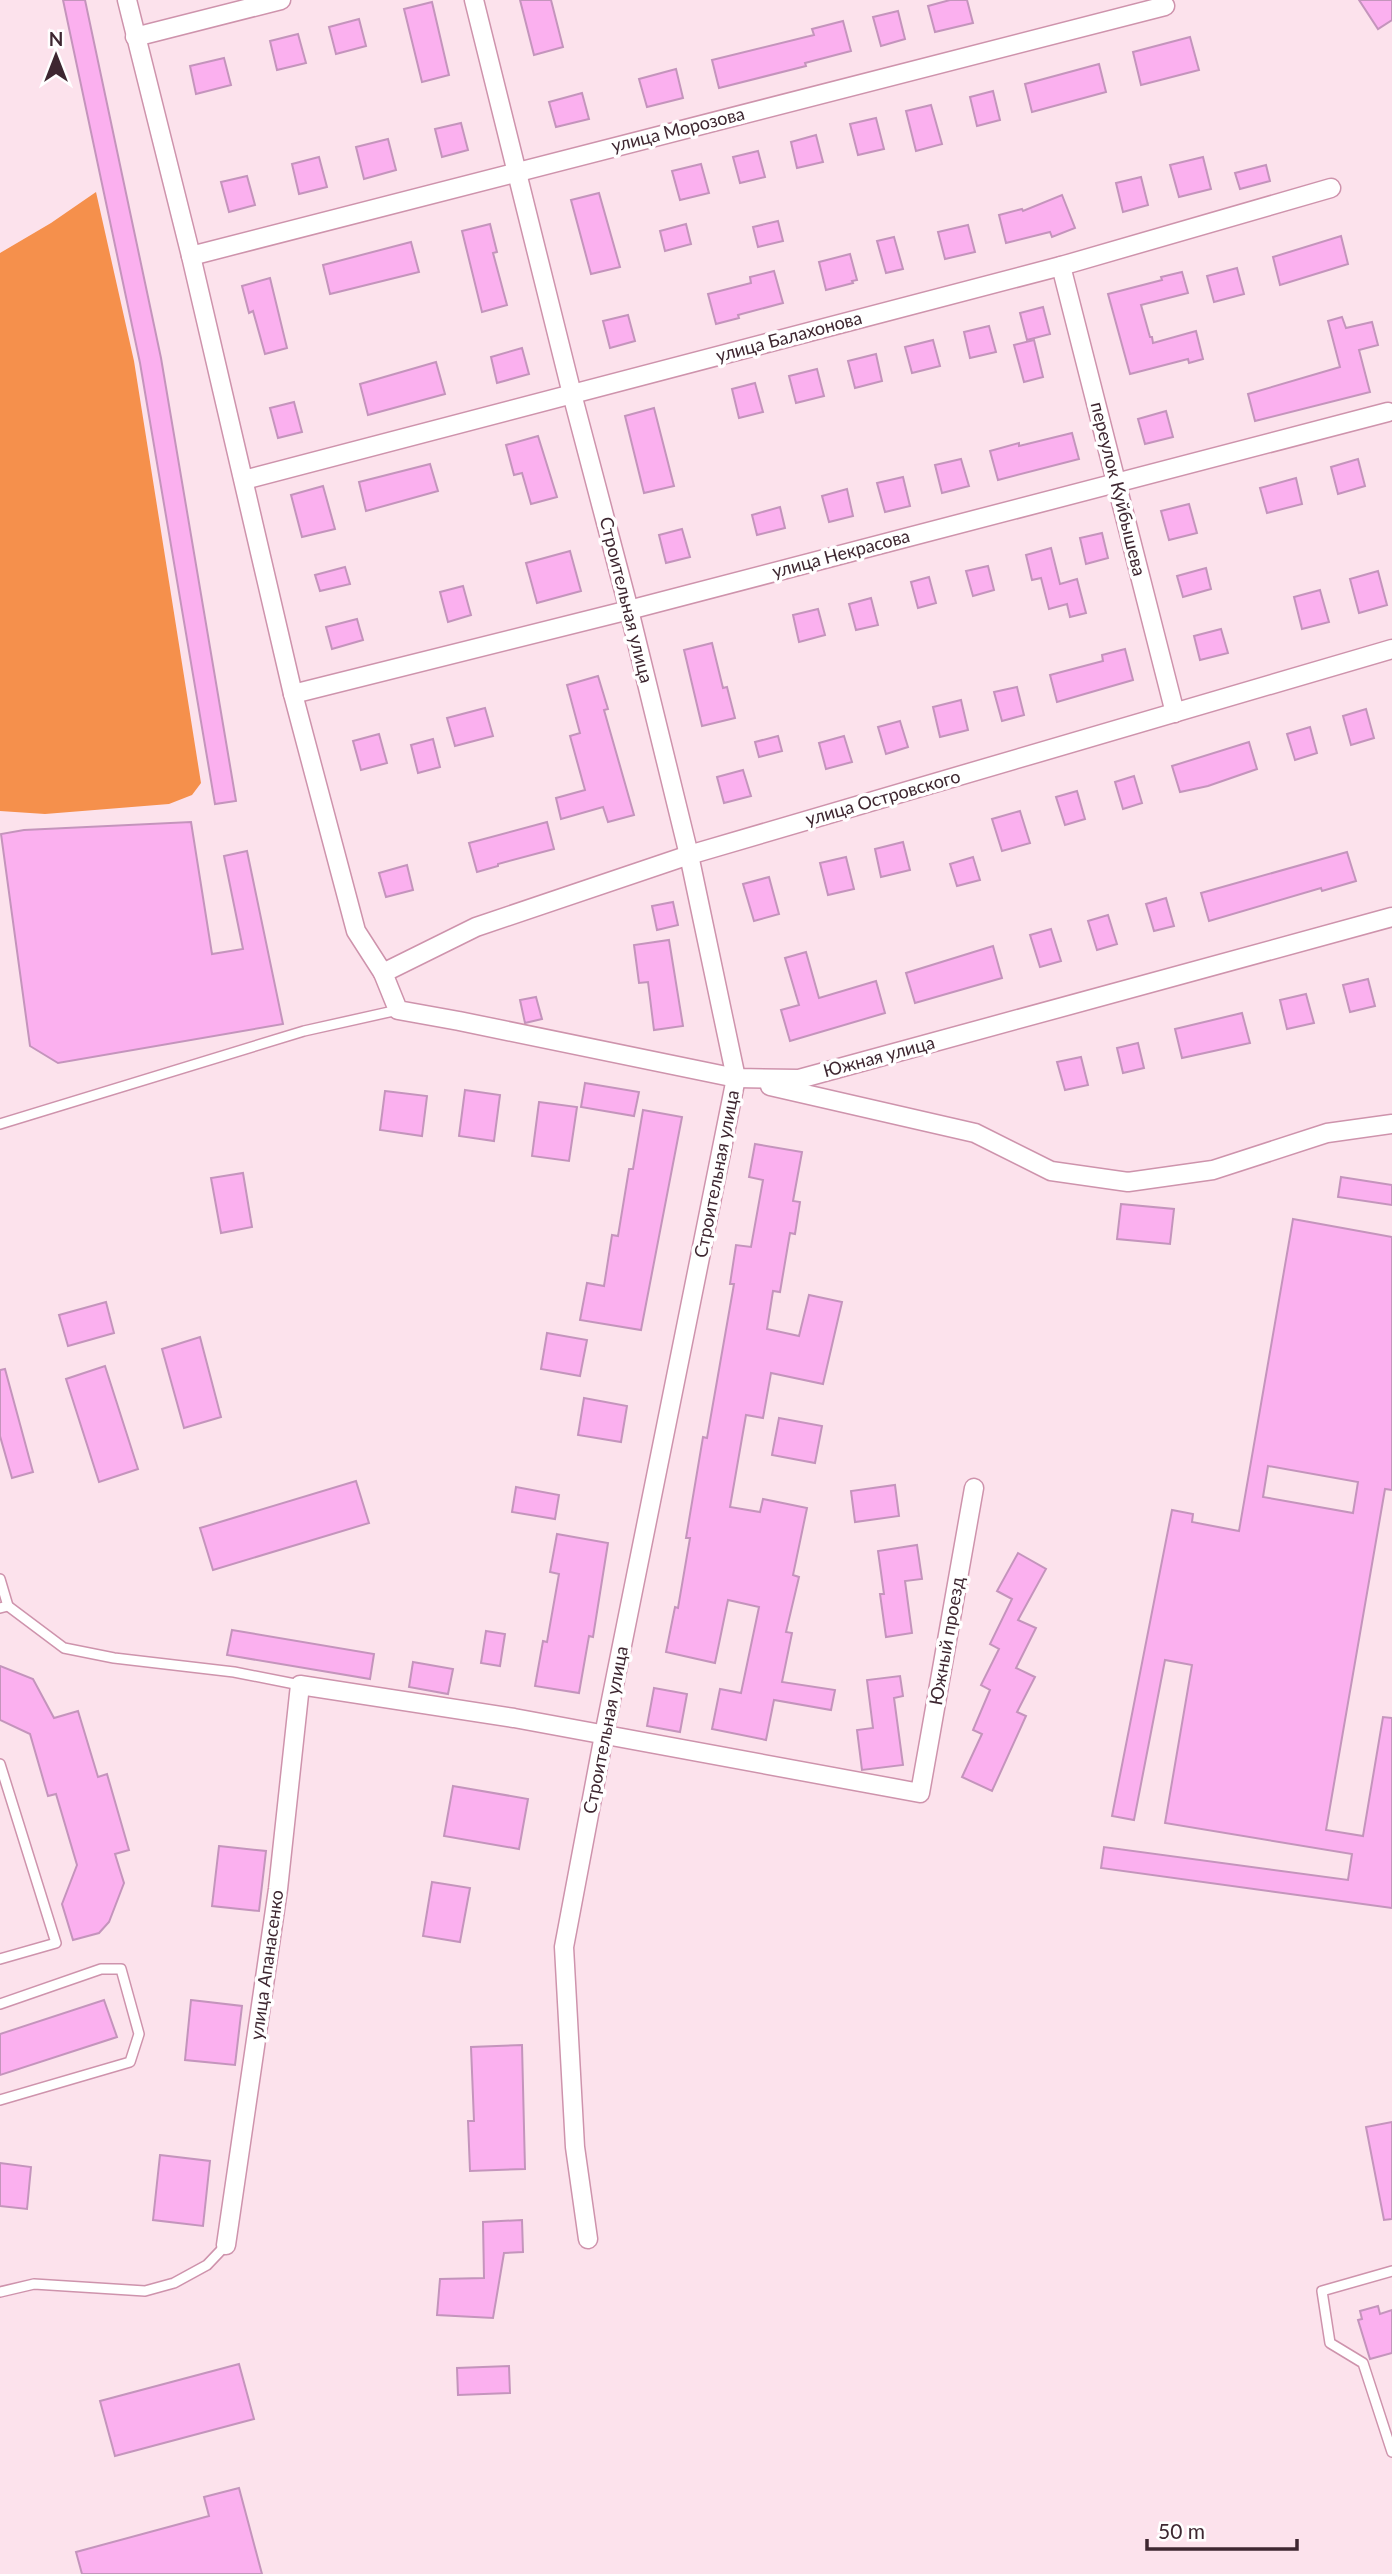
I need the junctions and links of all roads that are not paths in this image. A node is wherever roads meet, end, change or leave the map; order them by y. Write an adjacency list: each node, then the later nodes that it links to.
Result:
1 (127, 0): 5 (street)
2 (281, 0): 5 (street)
3 (474, 0): 6 (street, Строительная улица)
4 (1165, 6): 6 (street, улица Морозова)
5 (135, 37): 8 (street)
6 (516, 171): 8 (street, улица Морозова); 10 (street, Строительная улица)
7 (1331, 188): 9 (street, улица Балахонова)
8 (191, 256): 12 (street)
9 (1061, 265): 10 (street, улица Балахонова); 13 (street, переулок Куйбышева)
10 (572, 394): 12 (street, улица Балахонова); 14 (street, Строительная улица)
11 (1388, 412): 13 (street, улица Некрасова)
12 (244, 480): 16 (street)
13 (1117, 482): 14 (street, улица Некрасова); 17 (street, переулок Куйбышева)
14 (629, 610): 16 (street, улица Некрасова); 18 (street, Строительная улица)
15 (1392, 649): 17 (street, улица Островского)
16 (293, 694): 20 (street)
17 (1175, 713): 18 (street, улица Островского)
18 (689, 855): 20 (street, улица Островского); 22 (street, Строительная улица)
19 (1392, 917): 22 (street, Южная улица)
20 (383, 973): 21 (street)
21 (398, 1010): 22 (street, Южная улица); 23 (lane)
22 (736, 1078): 24 (street); 29 (street, Строительная улица)
23 (0, 1124)
24 (1392, 1124)
25 (974, 1488): 29 (street, Южный проезд)
26 (0, 1579): 27 (lane)
27 (4, 1607): 28 (lane)
28 (300, 1685): 29 (street); 35 (street, улица Апанасенко)
29 (604, 1735): 34 (street, Строительная улица)
30 (0, 1764): 31 (lane)
31 (0, 1959)
32 (0, 2004): 33 (lane)
33 (0, 2100)
34 (587, 2239)
35 (226, 2245): 37 (lane)
36 (1392, 2271): 38 (lane)
37 (0, 2292)
38 (1392, 2452)

